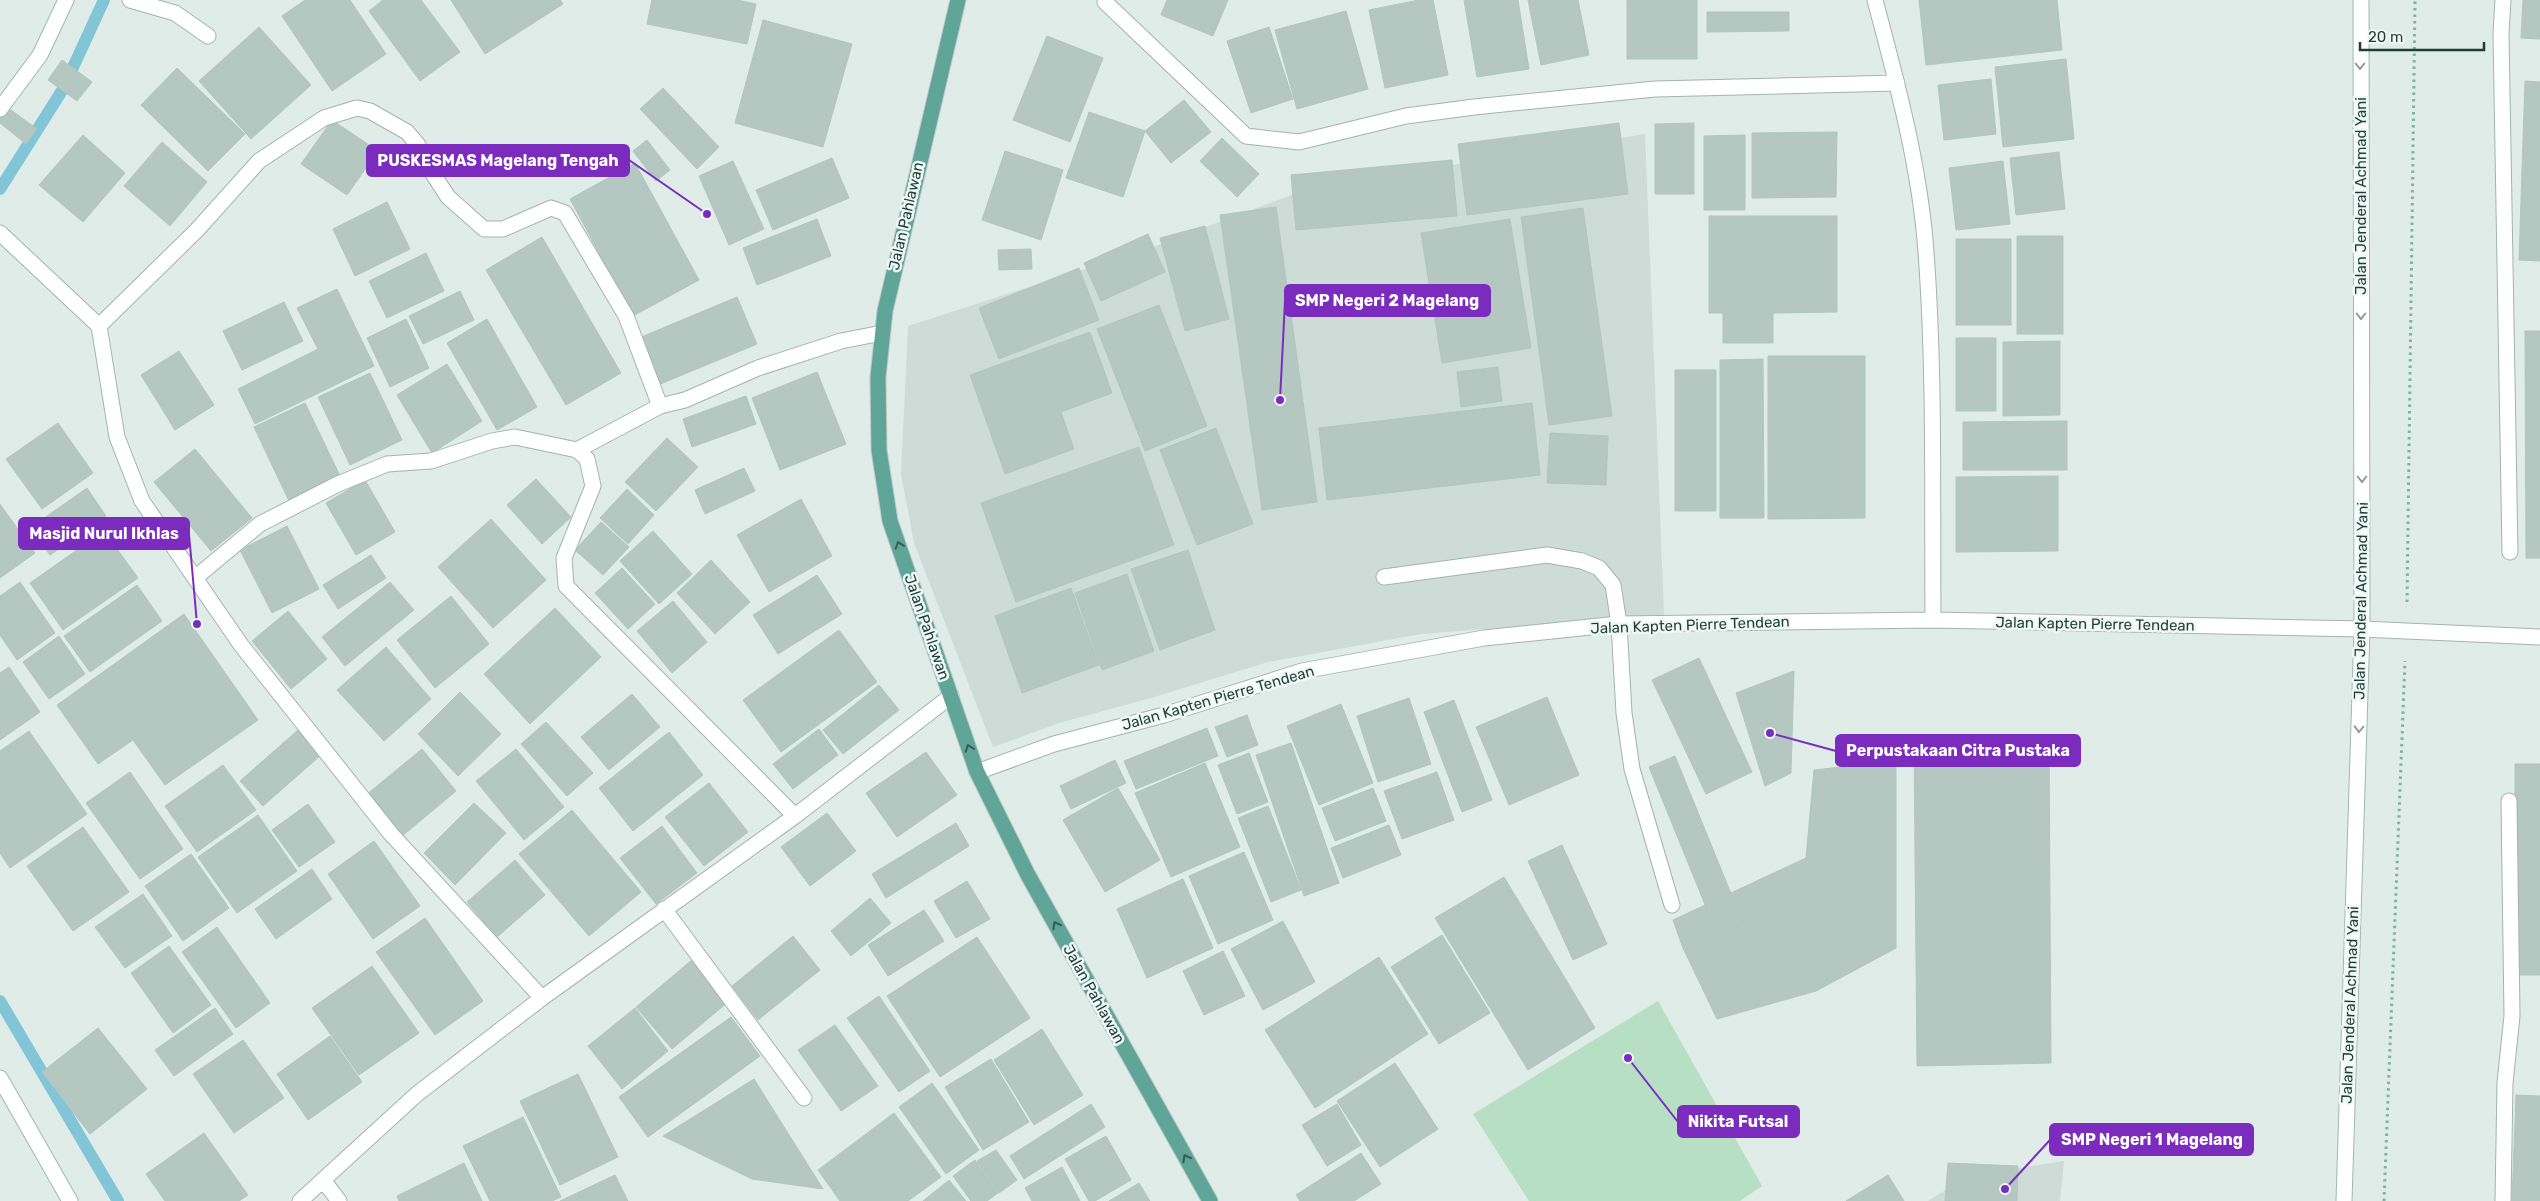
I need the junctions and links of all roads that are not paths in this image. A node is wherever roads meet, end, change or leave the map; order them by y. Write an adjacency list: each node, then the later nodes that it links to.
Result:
1 (66, 0): 10 (street)
2 (958, 0): 13 (main road, Jalan Pahlawan)
3 (1875, 0): 9 (street)
4 (2361, 0): 21 (street, Jalan Jenderal Achmad Yani, one-way to 21)
5 (2503, 0): 16 (street)
6 (1102, 1): 9 (street)
7 (134, 2): 8 (street)
8 (208, 36)
9 (1897, 83): 19 (street)
10 (0, 109)
11 (0, 233): 12 (street)
12 (100, 326): 14 (street); 18 (street)
13 (882, 333): 14 (street); 23 (main road, Jalan Pahlawan, one-way to 13)
14 (660, 406): 15 (street)
15 (577, 450): 18 (street); 26 (street)
16 (2510, 552)
17 (1384, 577): 20 (street)
18 (195, 578): 29 (street)
19 (1933, 620): 20 (street, Jalan Kapten Pierre Tendean); 21 (street, Jalan Kapten Pierre Tendean)
20 (1619, 624): 24 (street, Jalan Kapten Pierre Tendean); 27 (street)
21 (2362, 629): 22 (street, Jalan Kapten Pierre Tendean); 37 (street, Jalan Jenderal Achmad Yani, one-way to 37)
22 (2540, 637)
23 (951, 696): 24 (main road, Jalan Pahlawan, one-way to 23); 26 (street)
24 (977, 772): 36 (main road, Jalan Pahlawan, one-way to 24)
25 (2509, 801): 38 (street)
26 (795, 816): 28 (street)
27 (1672, 906)
28 (664, 910): 29 (street); 31 (street)
29 (542, 998): 32 (street)
30 (0, 1078): 33 (street)
31 (804, 1098)
32 (323, 1180): 34 (street); 35 (street)
33 (70, 1201)
34 (300, 1201)
35 (339, 1201)
36 (1210, 1201)
37 (2344, 1201)
38 (2503, 1201)

